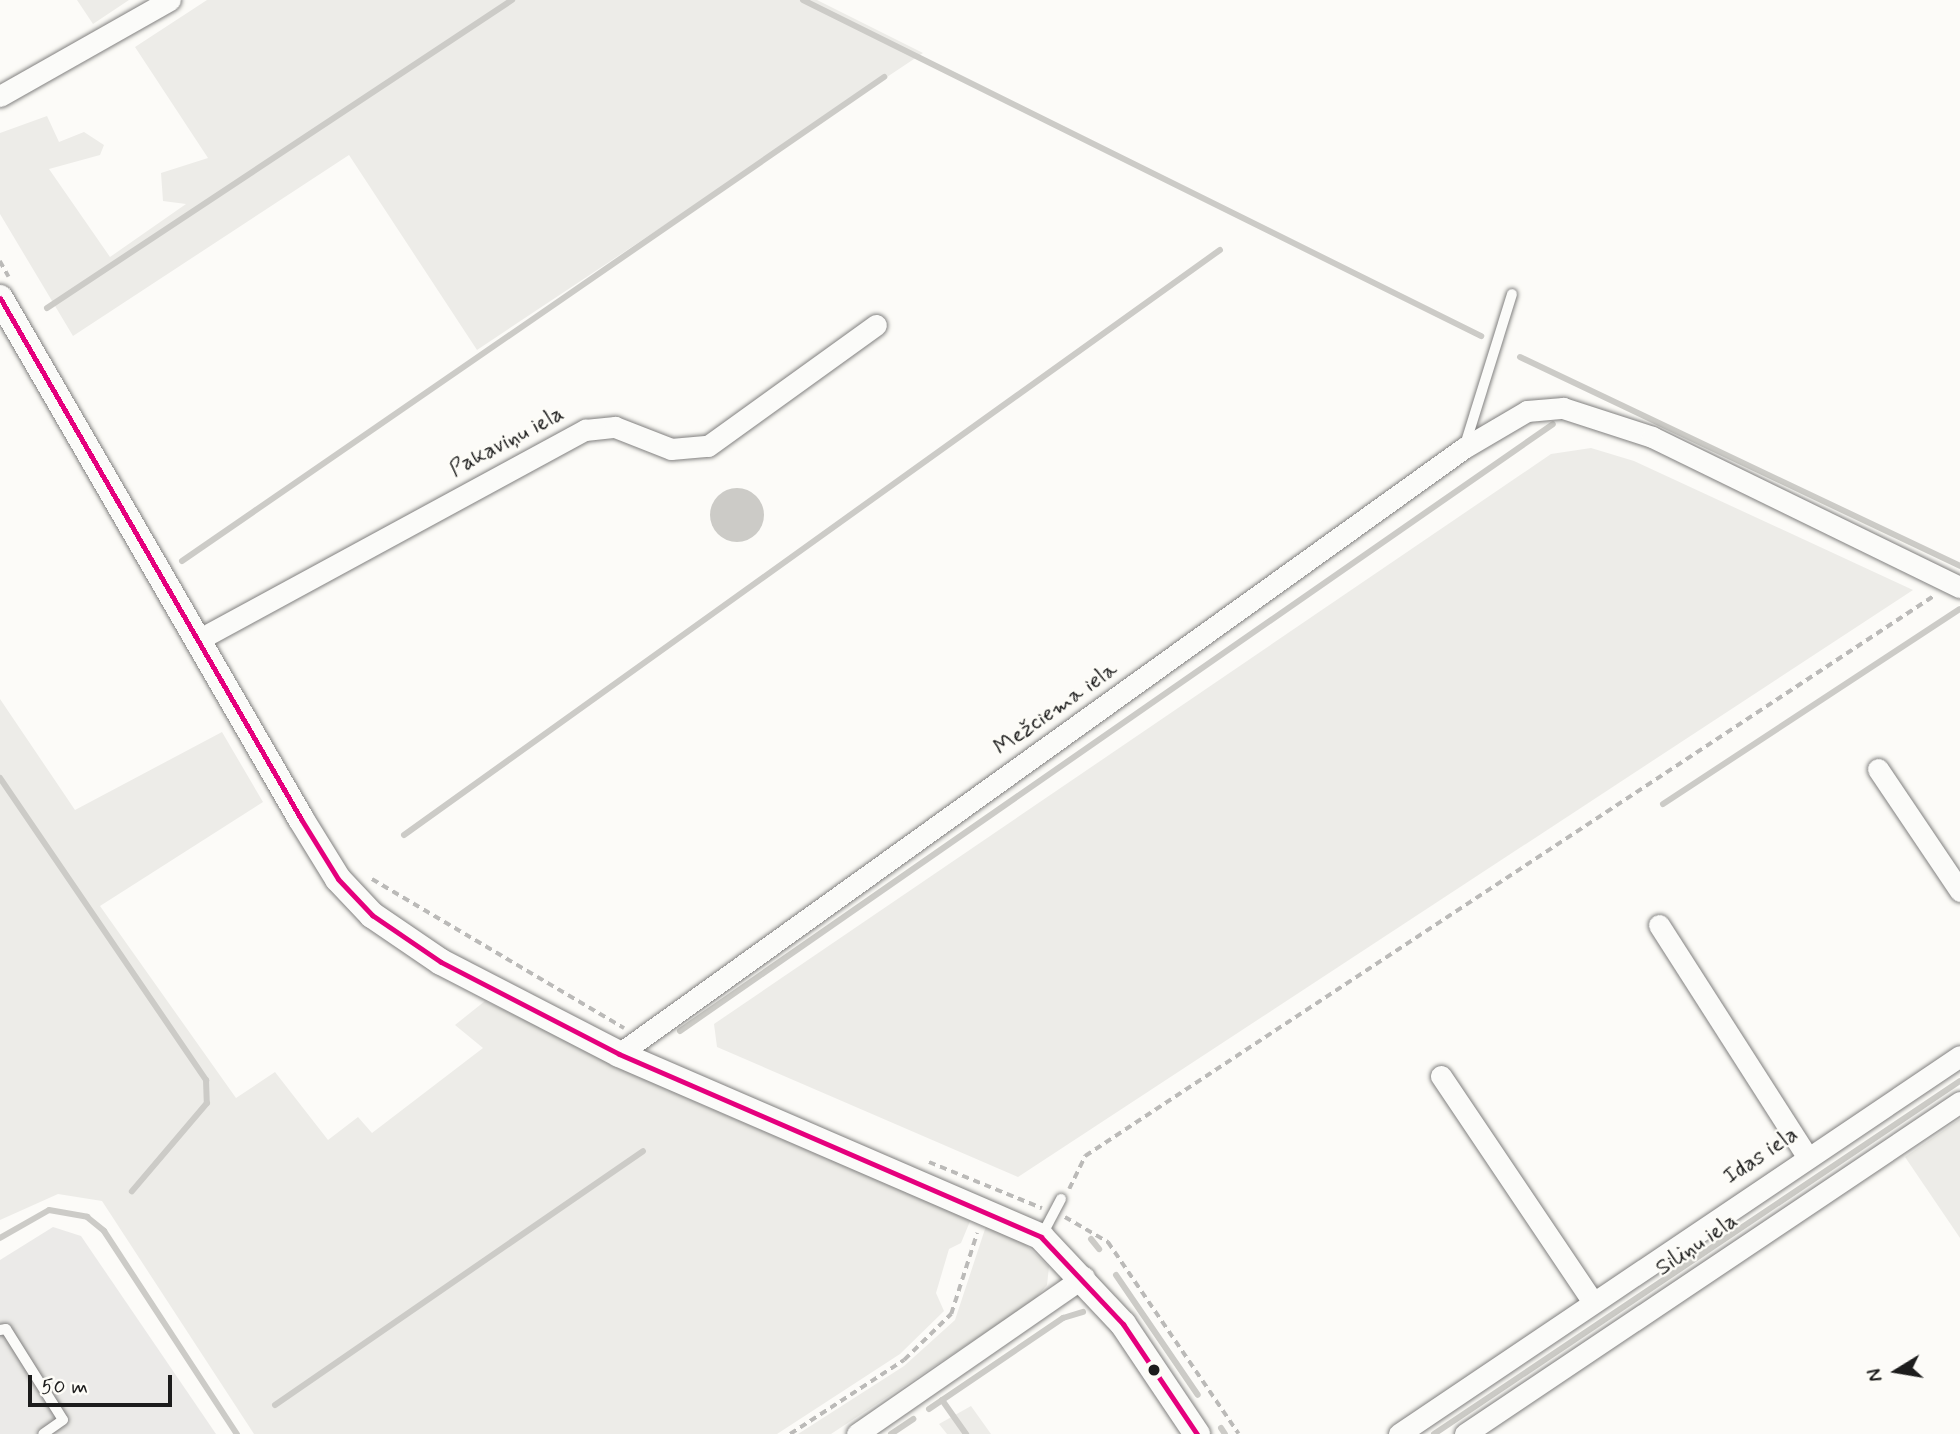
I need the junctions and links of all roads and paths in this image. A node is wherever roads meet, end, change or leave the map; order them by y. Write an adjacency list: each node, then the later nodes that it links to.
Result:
1 (170, 0): 2 (street)
2 (0, 96)
3 (0, 261): 4 (path)
4 (6, 290): 9 (street)
5 (1512, 294): 7 (lane)
6 (876, 325): 9 (street, Pakaviņu iela)
7 (1464, 448): 8 (street, Mežciema iela); 14 (street, Mežciema iela)
8 (1957, 585): 21 (path)
9 (196, 641): 15 (street)
10 (1878, 769): 12 (street)
11 (366, 874): 14 (path)
12 (1960, 891)
13 (1658, 925): 19 (street)
14 (641, 1037): 15 (street, Mežciema iela)
15 (619, 1054): 22 (street)
16 (1960, 1056): 19 (street, Idas iela)
17 (1441, 1076): 26 (street)
18 (1960, 1102): 34 (street, Siliņu iela)
19 (1808, 1156): 26 (street, Idas iela)
20 (917, 1157): 22 (path)
21 (1061, 1199): 23 (lane)
22 (989, 1200): 23 (path); 24 (street); 29 (path)
23 (1055, 1213): 24 (lane); 32 (path)
24 (1041, 1237): 25 (street)
25 (1084, 1277): 30 (street); 31 (street)
26 (1592, 1301): 33 (street, Idas iela)
27 (0, 1330): 28 (lane)
28 (43, 1434)
29 (790, 1434)
30 (857, 1434)
31 (1197, 1434)
32 (1239, 1434)
33 (1399, 1434)
34 (1465, 1434)

